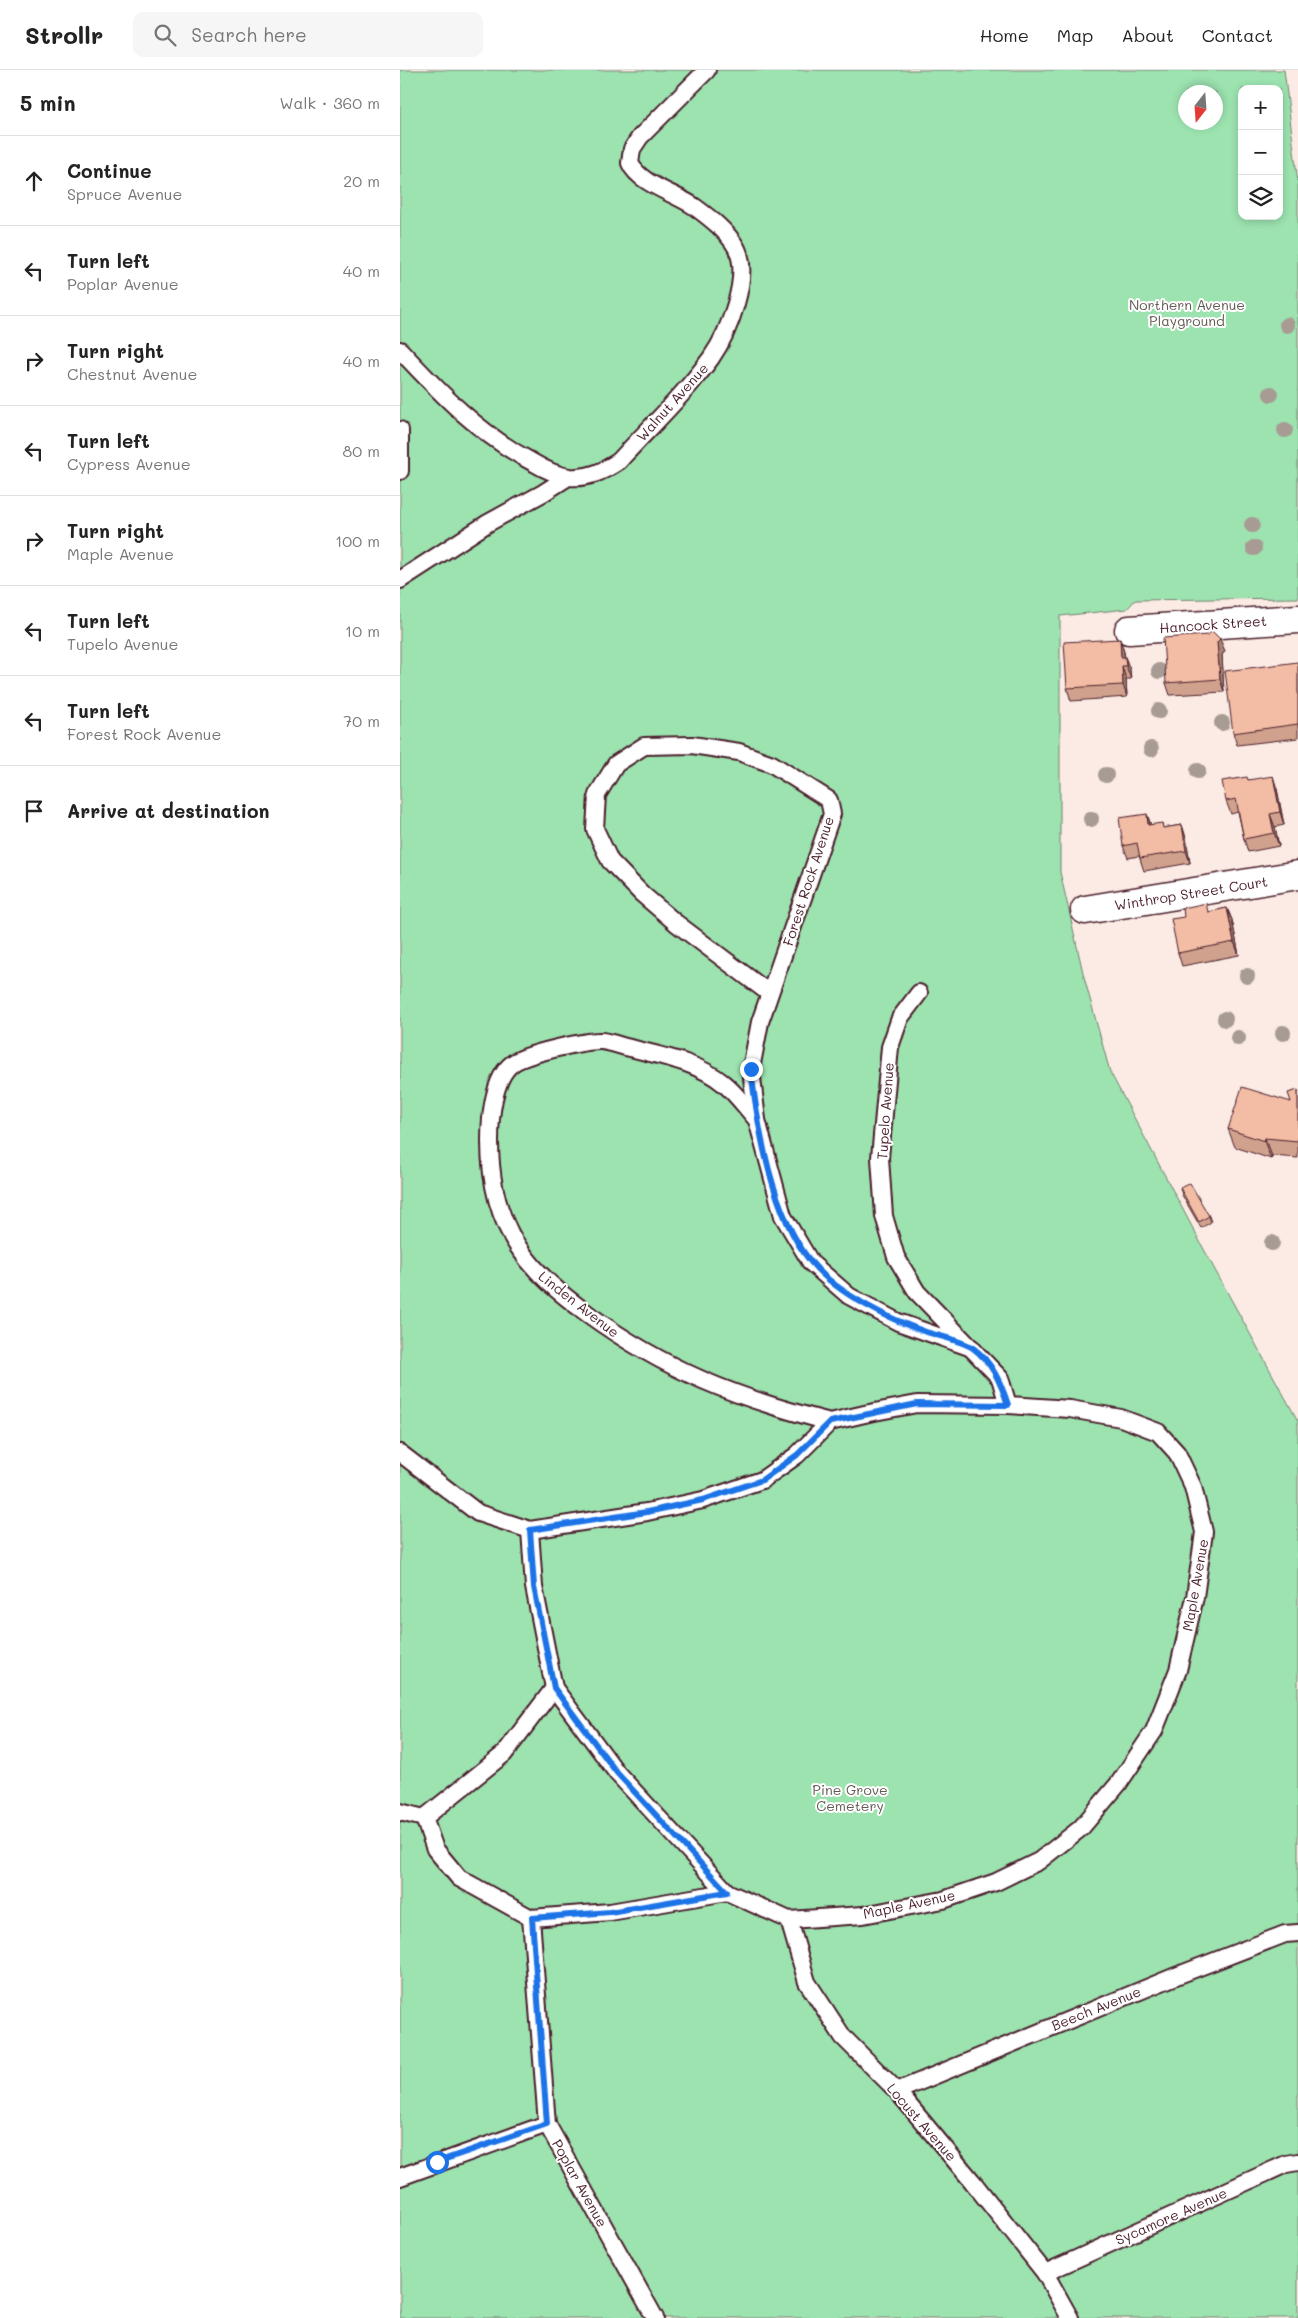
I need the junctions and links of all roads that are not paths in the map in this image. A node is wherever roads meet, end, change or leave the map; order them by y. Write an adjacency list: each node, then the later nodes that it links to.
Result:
1 (707, 70): 5 (lane, Walnut Avenue)
2 (400, 350): 5 (lane, Walnut Avenue)
3 (400, 430): 4 (lane)
4 (400, 471)
5 (568, 477): 6 (lane, Walnut Avenue)
6 (400, 580)
7 (1298, 619): 8 (street, Hancock Street)
8 (1129, 630)
9 (1298, 875): 10 (street, Winthrop Street Court)
10 (1085, 910)
11 (769, 993): 11 (lane, Forest Rock Avenue); 13 (lane, Forest Rock Avenue)
12 (919, 993): 14 (lane, Tupelo Avenue)
13 (757, 1120): 14 (lane, Forest Rock Avenue); 16 (lane, Linden Avenue)
14 (972, 1348): 15 (lane, Tupelo Avenue)
15 (1008, 1405): 16 (lane, Maple Avenue); 24 (lane, Maple Avenue)
16 (830, 1422): 18 (lane)
17 (400, 1453): 18 (lane)
18 (530, 1530): 19 (lane)
19 (554, 1688): 21 (lane); 22 (lane)
20 (400, 1812): 21 (lane)
21 (424, 1818): 23 (lane)
22 (727, 1892): 23 (lane); 24 (lane)
23 (532, 1918): 27 (lane, Poplar Avenue)
24 (789, 1920): 26 (lane, Locust Avenue)
25 (1298, 1933): 26 (lane, Beech Avenue)
26 (897, 2091): 30 (lane, Locust Avenue)
27 (547, 2124): 29 (lane); 31 (lane, Poplar Avenue)
28 (1298, 2162): 30 (lane, Sycamore Avenue)
29 (400, 2178)
30 (1045, 2273): 32 (lane, Locust Avenue)
31 (655, 2318)
32 (1070, 2318)

